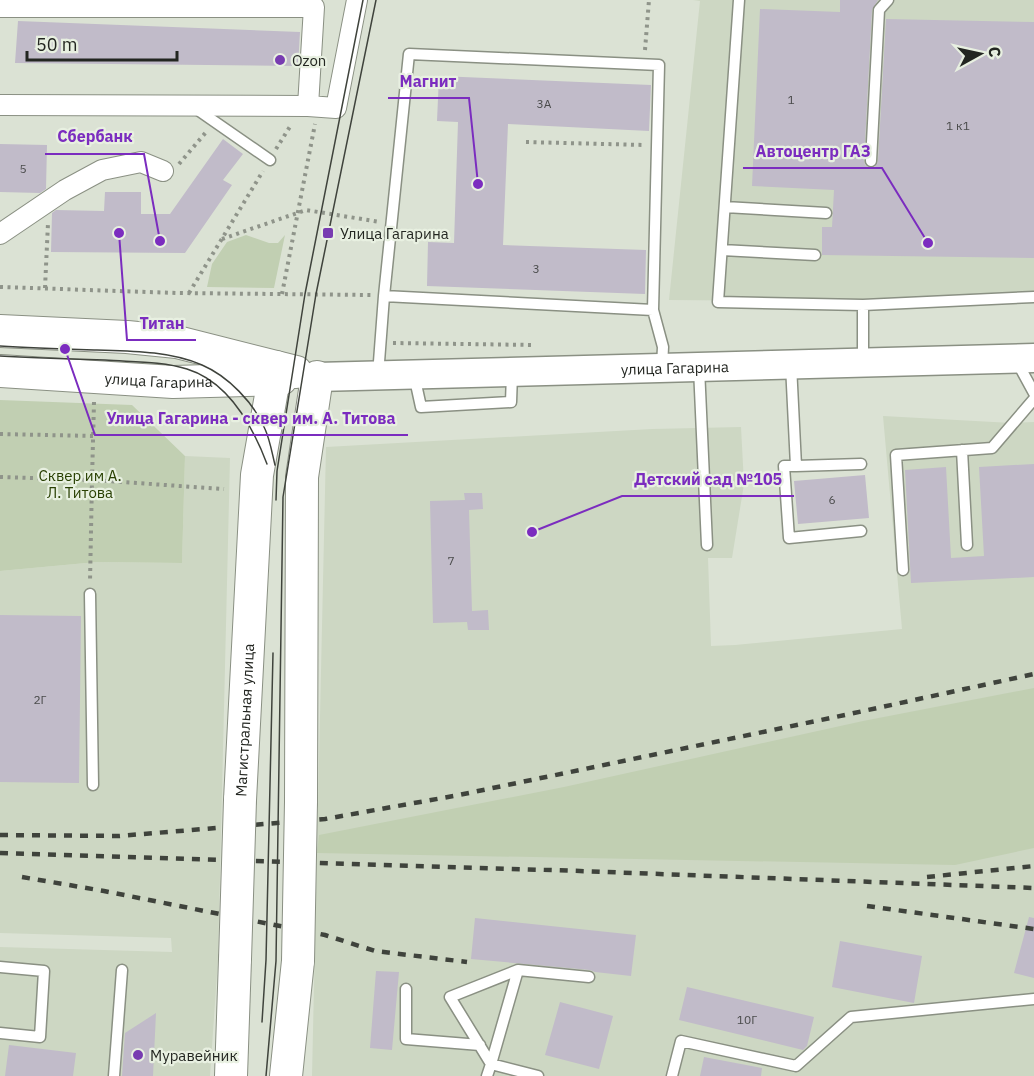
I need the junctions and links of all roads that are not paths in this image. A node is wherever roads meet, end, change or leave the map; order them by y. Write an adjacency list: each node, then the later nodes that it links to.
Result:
1 (357, 0): 7 (street)
2 (739, 0): 11 (lane)
3 (888, 0): 9 (lane)
4 (0, 8): 7 (street)
5 (0, 105): 6 (street)
6 (192, 106): 7 (street); 8 (lane)
7 (310, 106)
8 (270, 160)
9 (871, 162)
10 (171, 168): 13 (street)
11 (725, 207): 12 (lane); 14 (lane)
12 (826, 213)
13 (0, 234)
14 (722, 250): 15 (lane); 18 (lane)
15 (815, 255)
16 (384, 296): 19 (lane); 19 (lane); 28 (lane)
17 (1034, 297): 18 (lane)
18 (863, 305): 22 (lane)
19 (653, 310): 25 (lane)
20 (0, 331): 27 (main road, улица Гагарина)
21 (1024, 359): 22 (main road, улица Гагарина); 30 (lane)
22 (863, 363): 23 (main road, улица Гагарина)
23 (791, 365): 24 (main road, улица Гагарина); 34 (lane)
24 (699, 368): 25 (main road, улица Гагарина); 37 (lane)
25 (662, 369): 28 (main road, улица Гагарина)
26 (0, 371): 27 (main road, улица Гагарина)
27 (275, 373): 29 (main road, улица Гагарина); 51 (main road, Магистральная улица, bridge)
28 (378, 376): 29 (main road, улица Гагарина)
29 (317, 377): 52 (main road, bridge)
30 (1034, 393)
31 (1034, 399): 32 (lane)
32 (962, 450): 36 (lane); 38 (lane)
33 (861, 464): 34 (lane)
34 (796, 466): 35 (lane)
35 (861, 531)
36 (967, 544)
37 (707, 545)
38 (903, 570)
39 (90, 594): 40 (lane)
40 (93, 785)
41 (0, 967): 47 (lane)
42 (122, 970): 50 (lane)
43 (518, 970): 44 (lane); 48 (lane); 49 (lane)
44 (589, 977)
45 (406, 989): 48 (lane)
46 (1034, 999): 55 (lane)
47 (0, 1033)
48 (480, 1045): 49 (lane)
49 (491, 1064): 53 (lane); 54 (lane)
50 (114, 1076)
51 (231, 1076)
52 (286, 1076)
53 (488, 1076)
54 (538, 1076)
55 (672, 1076)

